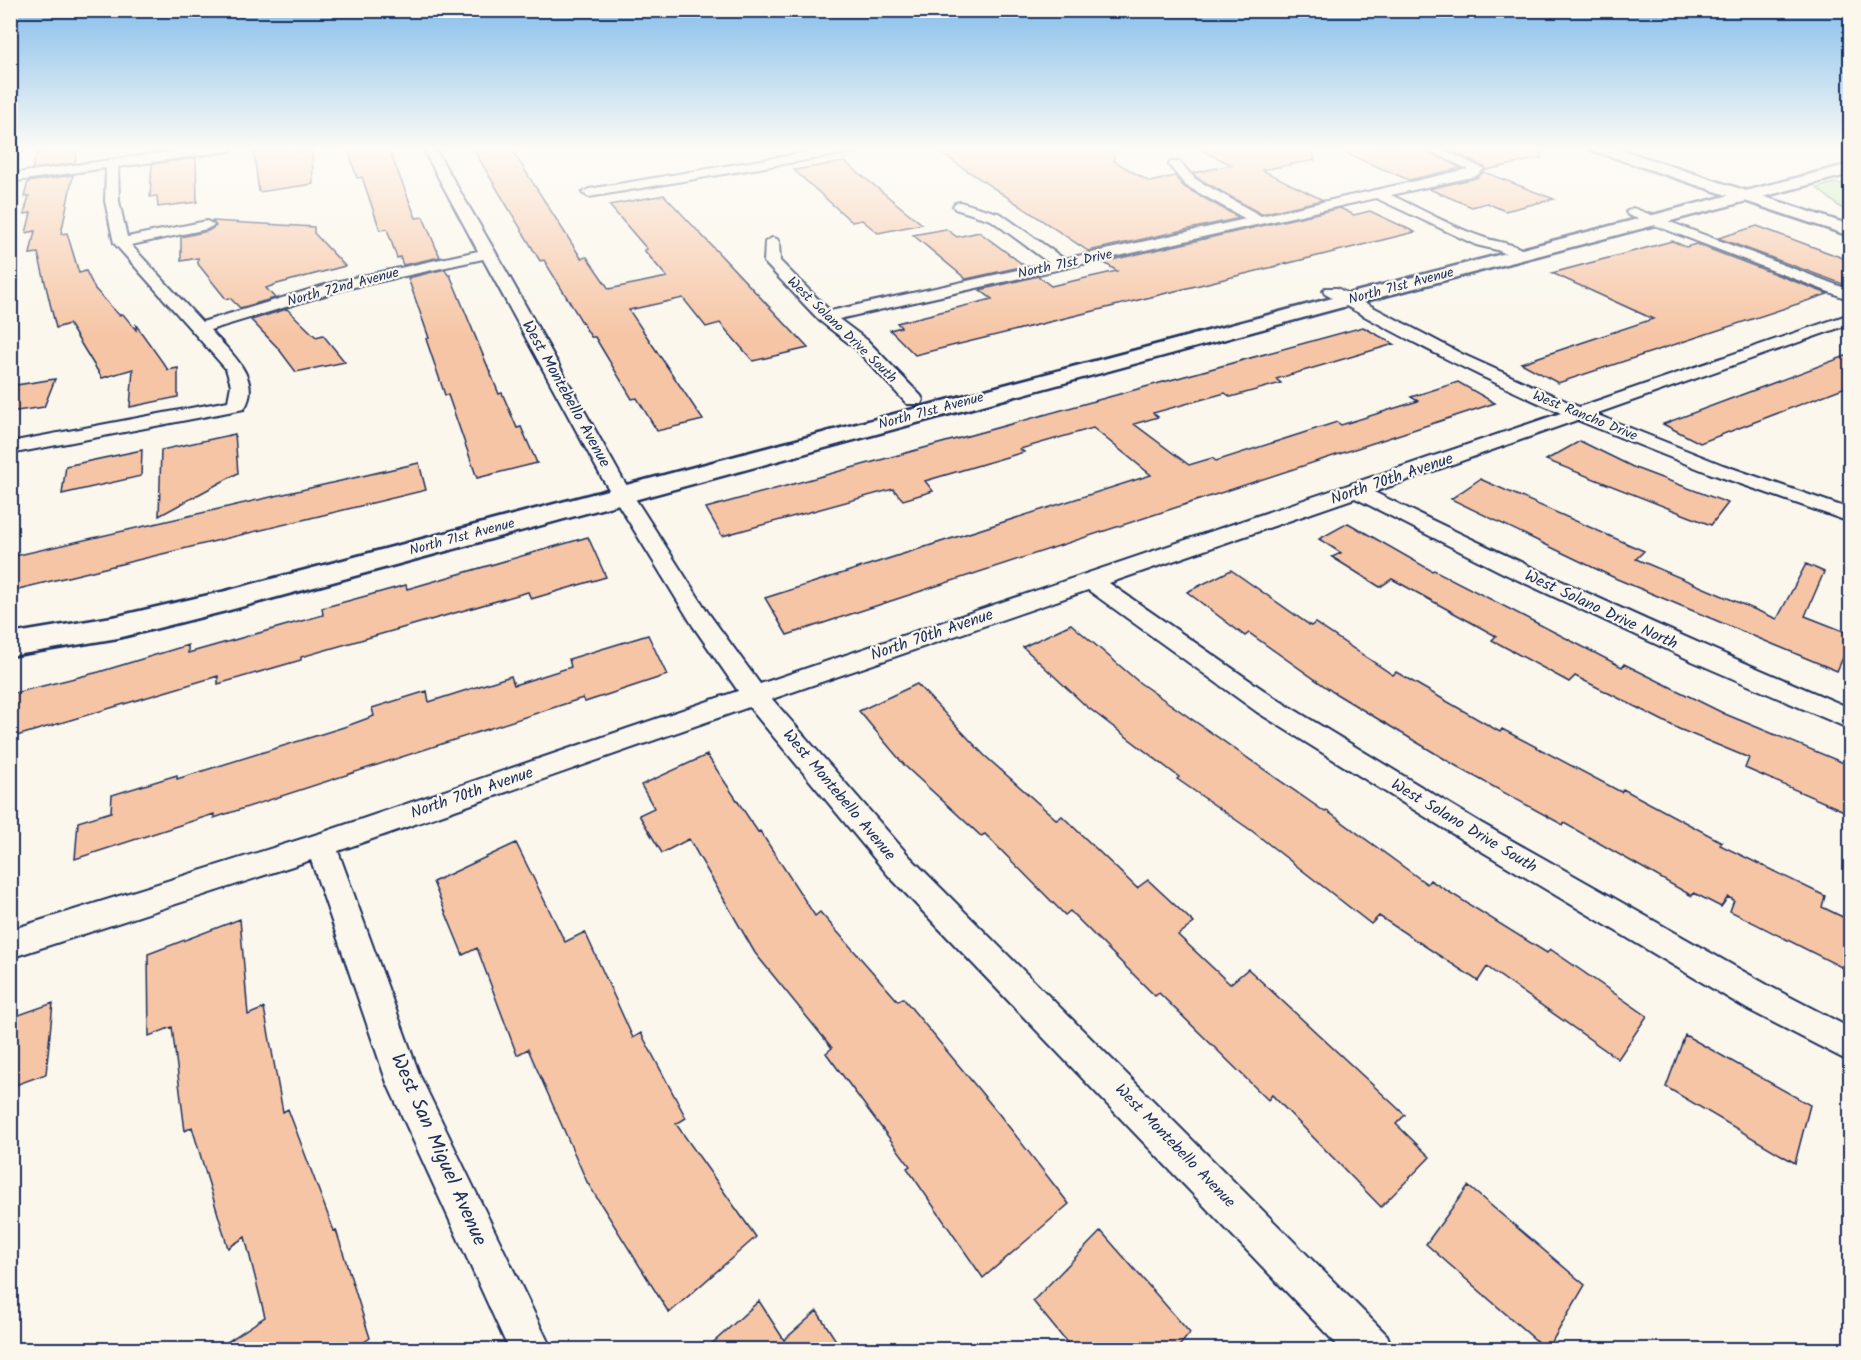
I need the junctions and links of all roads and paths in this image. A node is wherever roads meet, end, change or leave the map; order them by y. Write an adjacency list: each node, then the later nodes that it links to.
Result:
1 (114, 210): 16 (street)
2 (465, 210): 18 (street, West Montebello Avenue)
3 (975, 210): 20 (street)
4 (1241, 210): 12 (street)
5 (1307, 210): 12 (street, North 71st Drive)
6 (1422, 210): 17 (street)
7 (1639, 210): 10 (street, North 71st Avenue)
8 (1691, 210): 11 (street, North 71st Avenue)
9 (1791, 210): 14 (street)
10 (1633, 212): 11 (street); 17 (street, North 71st Avenue)
11 (1653, 220): 19 (street, North 71st Avenue); 21 (street)
12 (1260, 221): 20 (street, North 71st Drive)
13 (207, 225): 16 (street)
14 (1851, 231)
15 (772, 242): 23 (street, West Solano Drive South)
16 (121, 243): 25 (street)
17 (1502, 246): 19 (street); 22 (street, North 71st Avenue)
18 (489, 253): 25 (street, North 72nd Avenue); 29 (street, West Montebello Avenue)
19 (1521, 255): 22 (street, North 71st Avenue)
20 (1061, 264): 23 (street, North 71st Drive)
21 (1851, 295)
22 (1339, 296): 26 (street, North 71st Avenue); 27 (street, West Rancho Drive)
23 (826, 317): 26 (street, West Solano Drive South)
24 (1851, 319): 27 (street, North 70th Avenue)
25 (198, 328): 28 (street)
26 (920, 406): 29 (street, North 71st Avenue)
27 (1577, 413): 30 (street, North 70th Avenue); 31 (street, West Rancho Drive)
28 (10, 448)
29 (617, 486): 33 (street, North 71st Avenue); 34 (street, North 71st Avenue); 35 (street, West Montebello Avenue)
30 (1356, 491): 32 (street, North 70th Avenue); 36 (street, West Solano Drive North)
31 (1851, 516)
32 (1092, 582): 35 (street, North 70th Avenue); 39 (street, West Solano Drive South)
33 (10, 634)
34 (10, 645)
35 (754, 695): 37 (street, North 70th Avenue); 41 (street, West Montebello Avenue)
36 (1851, 719)
37 (321, 845): 38 (street, North 70th Avenue); 40 (street, West San Miguel Avenue)
38 (10, 944)
39 (1851, 1046)
40 (531, 1350)
41 (1372, 1350)

